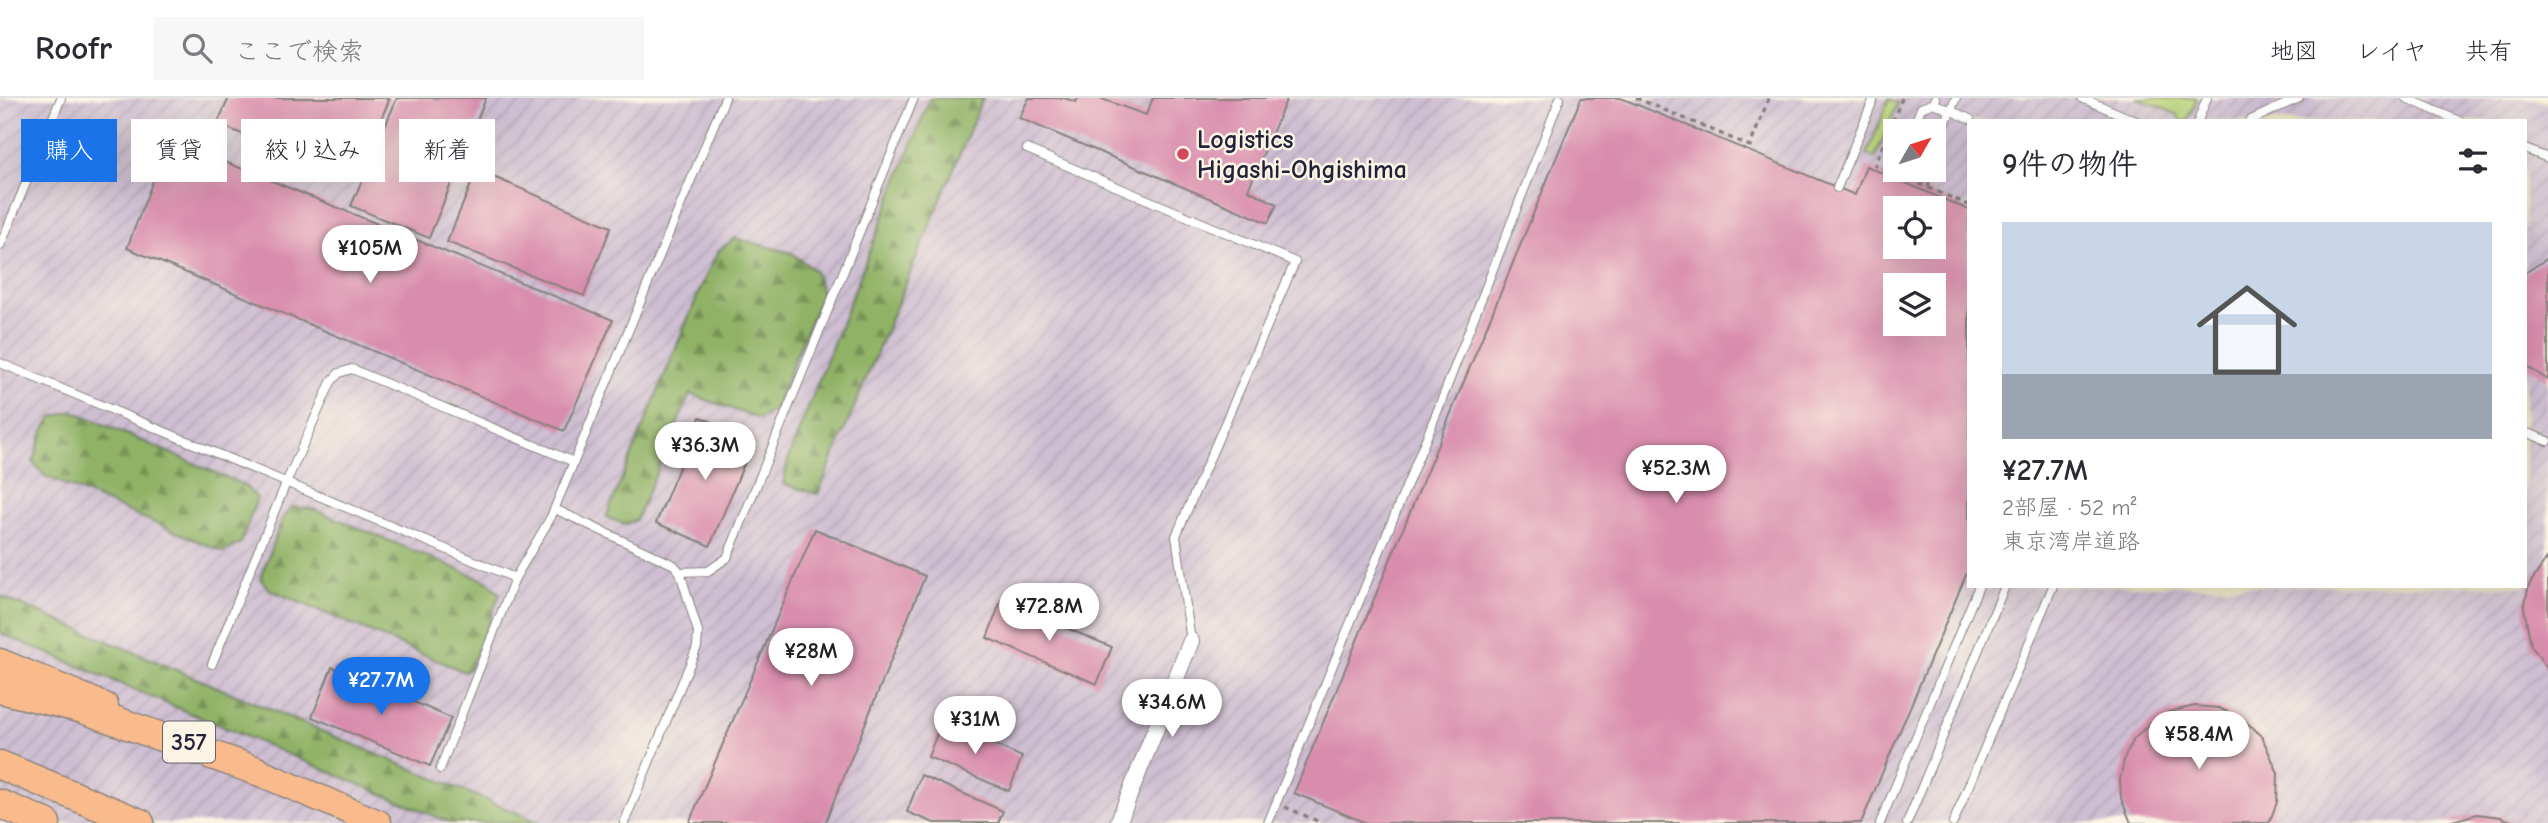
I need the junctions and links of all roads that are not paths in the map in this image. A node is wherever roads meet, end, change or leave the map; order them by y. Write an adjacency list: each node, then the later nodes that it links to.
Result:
1 (61, 98): 24 (lane)
2 (725, 98): 28 (lane)
3 (914, 98): 31 (lane)
4 (1560, 98): 49 (lane)
5 (1874, 98): 23 (lane)
6 (1956, 98): 12 (lane)
7 (2082, 98): 15 (lane)
8 (2207, 98): 16 (lane)
9 (2299, 98): 17 (lane)
10 (2406, 98): 18 (lane)
11 (1934, 100): 12 (lane); 13 (lane)
12 (1950, 110): 14 (lane); 19 (lane)
13 (1917, 119)
14 (1970, 119)
15 (2131, 119)
16 (2198, 119)
17 (2253, 119)
18 (2454, 119)
19 (1946, 120)
20 (1027, 149): 36 (lane)
21 (2527, 150): 22 (lane)
22 (2548, 158)
23 (1837, 188)
24 (0, 246)
25 (0, 363): 29 (lane)
26 (2527, 433): 27 (lane)
27 (2548, 441)
28 (574, 462): 29 (lane); 30 (lane)
29 (286, 483): 32 (lane); 38 (lane)
30 (555, 509): 31 (lane); 32 (lane)
31 (680, 572): 47 (lane)
32 (515, 578): 41 (lane)
33 (1978, 588): 50 (lane)
34 (2004, 588): 51 (lane)
35 (2052, 588): 52 (lane)
36 (1191, 641): 48 (street)
37 (0, 662): 42 (highway, 357)
38 (212, 664)
39 (0, 689): 42 (highway)
40 (0, 765): 45 (highway)
41 (440, 769)
42 (257, 771): 46 (highway, 357)
43 (0, 804): 44 (highway)
44 (46, 823)
45 (140, 823)
46 (378, 823)
47 (624, 823)
48 (1118, 823)
49 (1268, 823)
50 (1880, 823)
51 (1907, 823)
52 (1953, 823)

